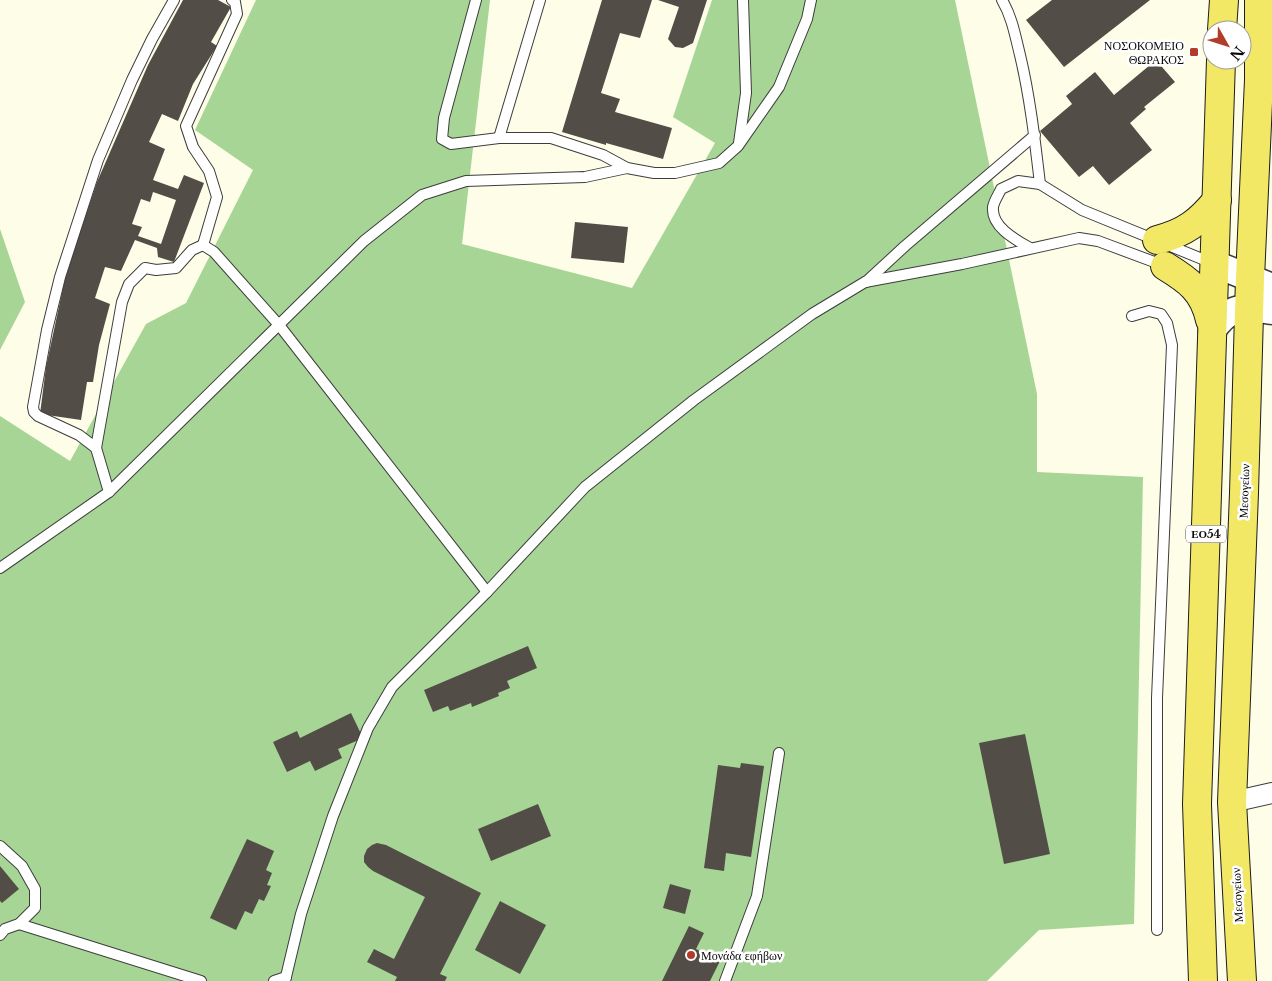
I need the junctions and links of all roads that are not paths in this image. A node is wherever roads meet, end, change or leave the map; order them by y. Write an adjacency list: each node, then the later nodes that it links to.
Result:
1 (174, 0): 29 (lane)
2 (232, 0): 19 (lane)
3 (476, 0): 13 (lane)
4 (540, 0): 13 (lane)
5 (743, 0): 14 (lane)
6 (811, 0): 14 (lane)
7 (1002, 0): 12 (lane)
8 (1224, 0): 10 (main road)
9 (1259, 0): 24 (main road, Μεσογείων / ΕΟ54)
10 (1223, 20)
11 (1222, 70): 17 (main road, ΕΟ54)
12 (1035, 135): 16 (lane); 23 (lane)
13 (499, 138): 15 (lane)
14 (738, 146): 15 (lane)
15 (627, 168): 27 (lane)
16 (1040, 184): 18 (lane); 20 (lane)
17 (1216, 200): 18 (main road); 21 (main road, ΕΟ54)
18 (1157, 240): 21 (lane)
19 (203, 245): 27 (lane); 29 (lane)
20 (1030, 248): 22 (lane); 23 (lane)
21 (1208, 266): 24 (street); 28 (main road, ΕΟ54)
22 (1175, 268): 28 (main road)
23 (865, 282): 32 (lane)
24 (1261, 282): 25 (main road, Μεσογείων / ΕΟ54)
25 (1260, 309): 28 (street); 35 (main road, Μεσογείων / ΕΟ54)
26 (1132, 316): 38 (lane)
27 (279, 325): 30 (lane); 32 (lane)
28 (1212, 331): 44 (main road, ΕΟ54)
29 (96, 448): 30 (lane)
30 (110, 492): 31 (lane)
31 (0, 568)
32 (487, 592): 40 (lane)
33 (779, 753): 43 (lane)
34 (1272, 793): 35 (street)
35 (1232, 802): 45 (main road, Μεσογείων / ΕΟ54)
36 (0, 846): 37 (lane)
37 (19, 924): 39 (lane); 41 (lane)
38 (1156, 930)
39 (0, 935)
40 (285, 979): 42 (lane)
41 (202, 981)
42 (274, 981)
43 (725, 981)
44 (1203, 981)
45 (1242, 981)

